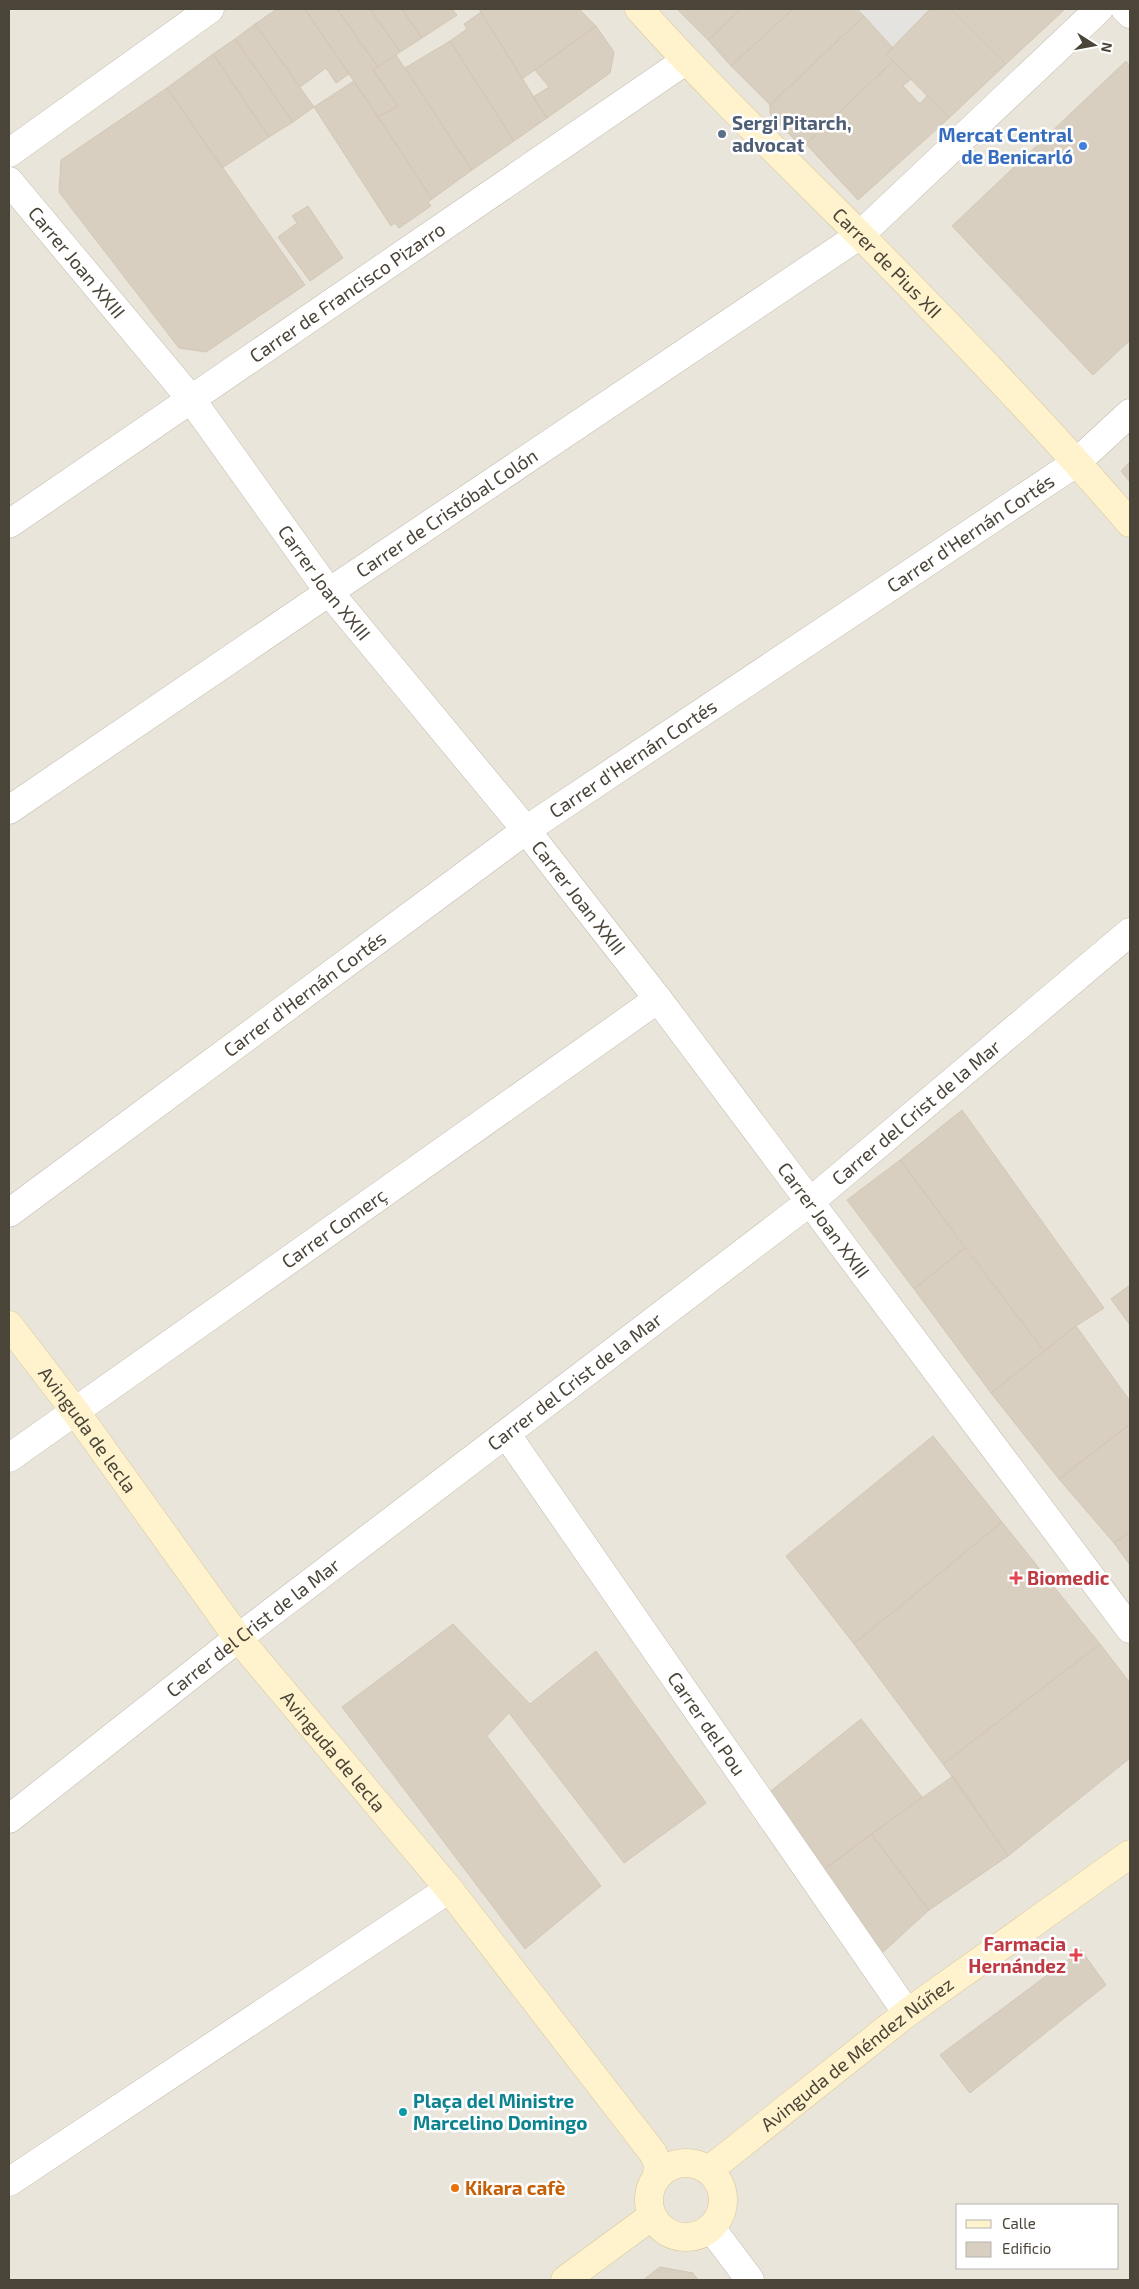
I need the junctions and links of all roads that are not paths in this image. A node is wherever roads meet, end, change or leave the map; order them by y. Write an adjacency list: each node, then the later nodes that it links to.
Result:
1 (210, 9): 7 (street)
2 (639, 9): 6 (street, Carrer de Pius XII)
3 (1099, 9): 9 (street, Carrer de Cristóbal Colón)
4 (1125, 9): 5 (street)
5 (1130, 14)
6 (685, 61): 9 (street, Carrer de Pius XII); 10 (street, Carrer de Francisco Pizarro)
7 (9, 153)
8 (9, 181): 10 (street, Carrer Joan XXIII)
9 (860, 235): 12 (street, Carrer de Pius XII); 15 (street, Carrer de Cristóbal Colón)
10 (191, 399): 14 (street, Carrer de Francisco Pizarro); 15 (street, Carrer Joan XXIII)
11 (1130, 413): 12 (street, Carrer d'Hernán Cortés)
12 (1077, 462): 13 (street, Carrer de Pius XII); 17 (street, Carrer d'Hernán Cortés)
13 (1130, 523)
14 (9, 524)
15 (329, 592): 16 (street, Carrer de Cristóbal Colón); 17 (street, Carrer Joan XXIII)
16 (9, 810)
17 (526, 830): 19 (street, Carrer Joan XXIII); 21 (street, Carrer d'Hernán Cortés)
18 (1130, 932): 20 (street, Carrer del Crist de la Mar)
19 (658, 999): 20 (street, Carrer Joan XXIII); 23 (street, Carrer Comerç)
20 (811, 1201): 24 (street, Carrer del Crist de la Mar); 26 (street, Carrer Joan XXIII)
21 (9, 1212)
22 (9, 1326): 23 (street, Avinguda de lecla)
23 (75, 1411): 25 (street, Carrer Comerç); 27 (street, Avinguda de lecla)
24 (507, 1435): 27 (street, Carrer del Crist de la Mar); 31 (street, Carrer del Pou)
25 (9, 1458)
26 (1130, 1629)
27 (238, 1638): 28 (street, Carrer del Crist de la Mar); 30 (street, Avinguda de lecla)
28 (9, 1819)
29 (1130, 1854): 31 (street, Avinguda de Méndez Núñez)
30 (449, 1889): 33 (street, Avinguda de lecla); 34 (street)
31 (907, 2013): 32 (street, Avinguda de Méndez Núñez)
32 (708, 2170): 33 (street); 36 (street)
33 (657, 2176): 35 (street)
34 (9, 2182)
35 (652, 2216): 36 (street); 37 (street)
36 (711, 2228): 38 (street)
37 (565, 2280)
38 (750, 2280)

